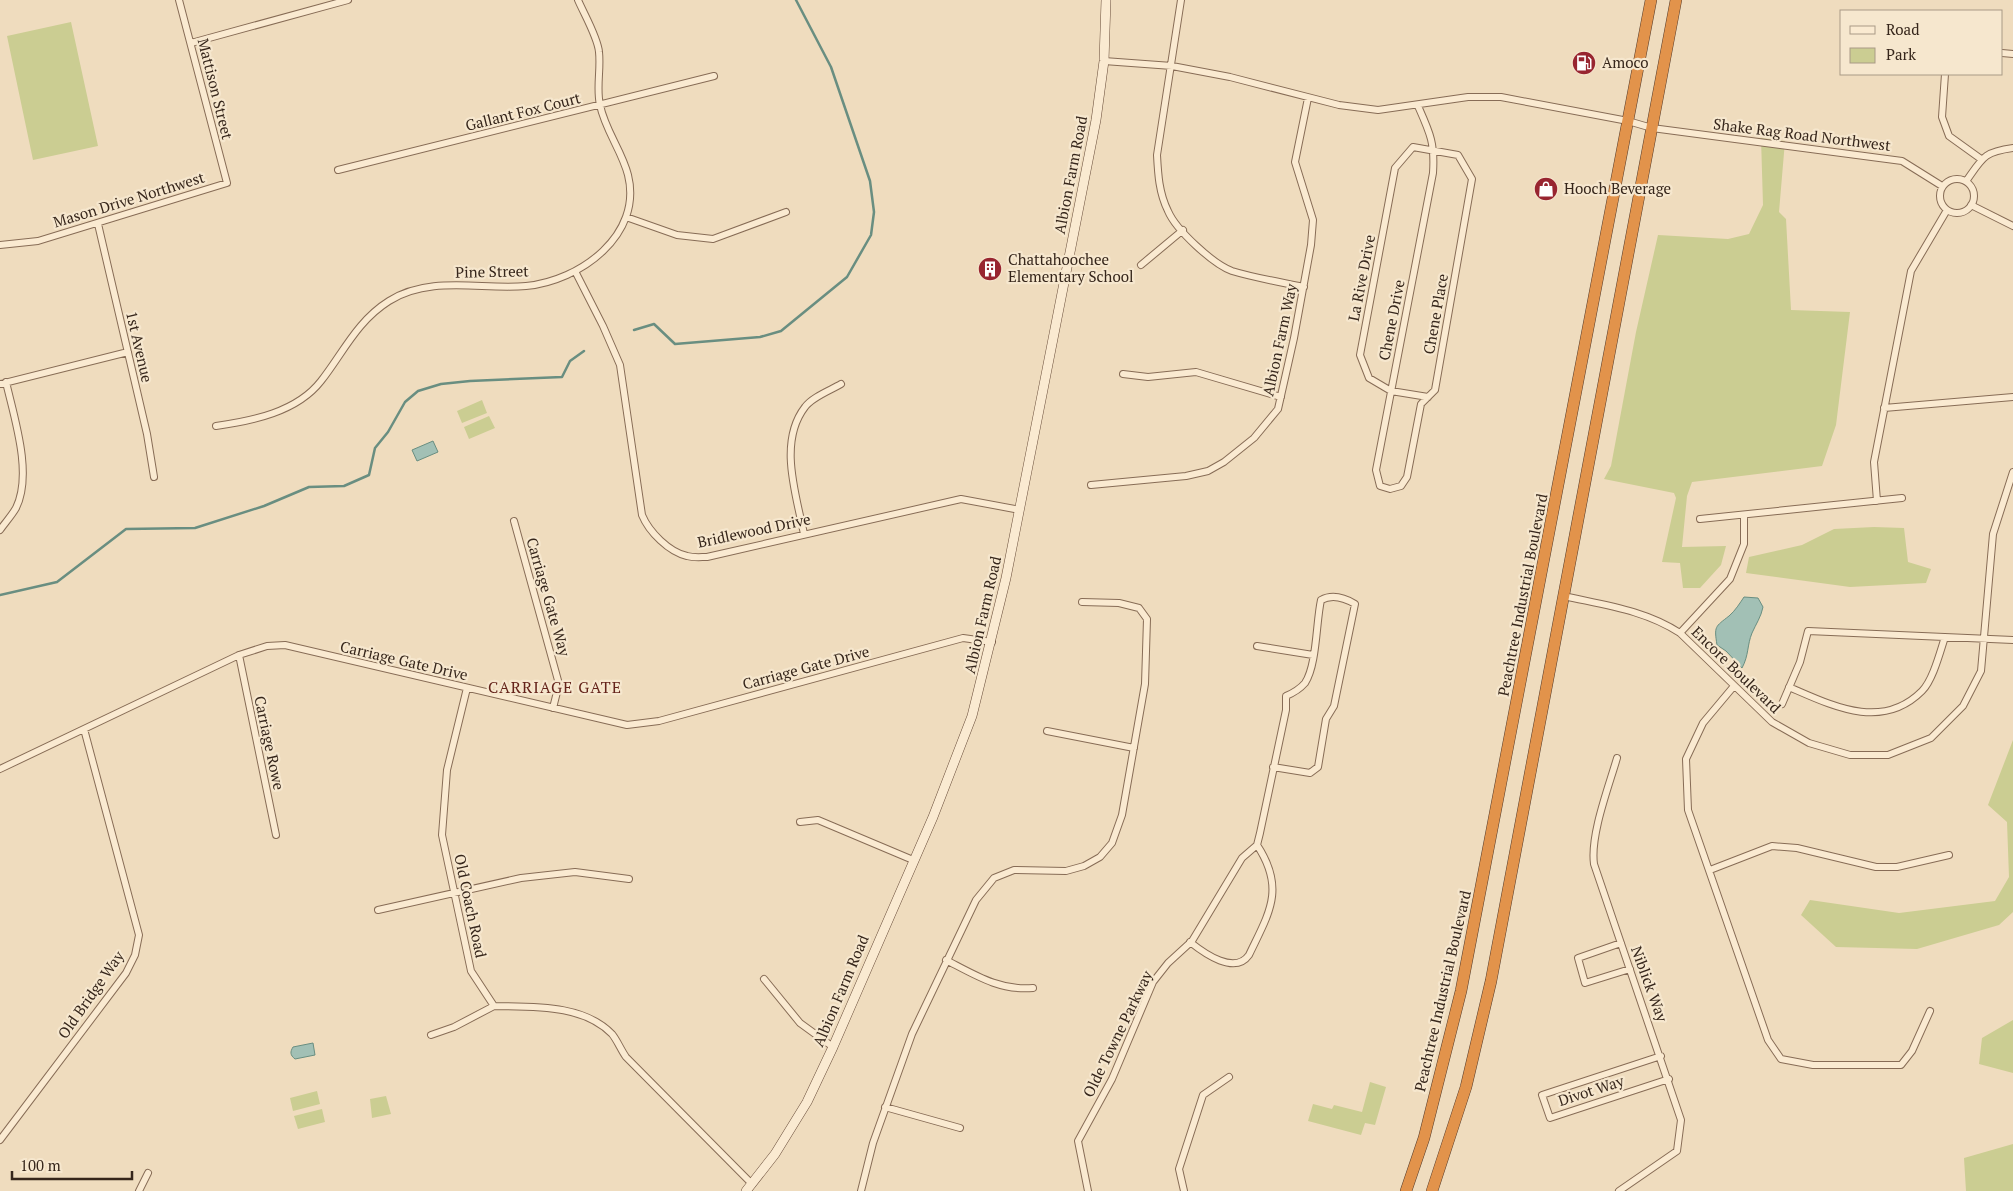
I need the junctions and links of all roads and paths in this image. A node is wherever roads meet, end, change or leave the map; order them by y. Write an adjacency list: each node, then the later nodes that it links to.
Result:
1 (179, 0): 8 (street, Mattison Street)
2 (348, 0): 8 (street)
3 (578, 0): 14 (street, Pine Street)
4 (1106, 0): 9 (street, Albion Farm Road)
5 (1181, 0): 10 (street)
6 (1651, 0): 16 (highway, Peachtree Industrial Boulevard)
7 (1676, 0): 17 (highway)
8 (191, 43): 23 (street, Mattison Street)
9 (1104, 61): 10 (street, Shake Rag Road Northwest); 52 (street, Albion Farm Road)
10 (1172, 66): 13 (street, Shake Rag Road Northwest); 31 (street)
11 (1945, 75): 20 (street)
12 (714, 76): 14 (street, Gallant Fox Court)
13 (1308, 98): 15 (street, Shake Rag Road Northwest); 35 (street, Albion Farm Way)
14 (600, 106): 21 (street, Gallant Fox Court); 28 (street, Pine Street)
15 (1418, 106): 16 (street, Shake Rag Road Northwest); 19 (street, Chene Drive)
16 (1628, 120): 17 (street, Shake Rag Road Northwest); 110 (highway, Peachtree Industrial Boulevard)
17 (1652, 128): 24 (street, Shake Rag Road Northwest); 58 (highway)
18 (2013, 148): 20 (street)
19 (1434, 149): 40 (street, Chene Drive); 40 (street, La Rive Drive); 42 (street, Chene Place)
20 (1981, 159): 22 (street)
21 (338, 170)
22 (1966, 180): 24 (street); 25 (street)
23 (226, 184): 29 (street, Mason Drive Northwest)
24 (1942, 186): 26 (street)
25 (1971, 205): 26 (street); 30 (street)
26 (1947, 210): 44 (street)
27 (786, 212): 28 (street)
28 (626, 217): 34 (street, Pine Street)
29 (98, 224): 32 (street, Mason Drive Northwest); 36 (street, 1st Avenue)
30 (2013, 226)
31 (1183, 230): 33 (street); 35 (street)
32 (0, 245)
33 (1141, 265)
34 (575, 271): 45 (street, Pine Street); 57 (street, Bridlewood Drive)
35 (1304, 287): 41 (street, Albion Farm Way)
36 (128, 352): 38 (street); 47 (street, 1st Avenue)
37 (1123, 374): 41 (street)
38 (3, 383): 56 (street)
39 (841, 384): 57 (street)
40 (1391, 391): 42 (street, La Rive Drive); 49 (street, Chene Drive)
41 (1281, 397): 48 (street, Albion Farm Way)
42 (1428, 397): 49 (street, Chene Place)
43 (2013, 397): 44 (street)
44 (1884, 408): 51 (street)
45 (216, 426)
46 (2013, 472): 62 (street, Encore Boulevard)
47 (154, 477)
48 (1091, 485)
49 (1390, 489)
50 (1902, 498): 51 (street)
51 (1877, 501): 53 (street)
52 (1020, 510): 57 (street, Bridlewood Drive); 64 (street, Albion Farm Road)
53 (1744, 515): 54 (street); 60 (street)
54 (1700, 519)
55 (514, 521): 72 (street, Carriage Gate Way)
56 (0, 530)
57 (804, 534)
58 (1564, 596): 60 (street, Encore Boulevard); 111 (highway)
59 (1082, 602): 75 (street)
60 (1680, 633): 68 (street, Encore Boulevard)
61 (1945, 637): 62 (street); 69 (street); 69 (street)
62 (1984, 639): 63 (street); 68 (street, Encore Boulevard)
63 (2013, 640)
64 (992, 642): 72 (street, Carriage Gate Drive); 83 (street, Albion Farm Road)
65 (1257, 646): 67 (street)
66 (239, 655): 70 (street, Carriage Gate Drive); 73 (street, Carriage Gate Drive); 80 (street, Carriage Rowe)
67 (1313, 655): 77 (street); 77 (street)
68 (1734, 686): 84 (street)
69 (1789, 687): 71 (street)
70 (467, 688): 72 (street, Carriage Gate Drive); 86 (street, Old Coach Road)
71 (1782, 704)
72 (552, 708)
73 (84, 729): 78 (street, Carriage Gate Drive); 103 (street, Old Bridge Way)
74 (1047, 731): 75 (street)
75 (1134, 748): 90 (street)
76 (1617, 758): 89 (street, Niblick Way)
77 (1273, 767): 81 (street)
78 (0, 769)
79 (800, 822): 83 (street)
80 (276, 835)
81 (1257, 844): 88 (street, Olde Towne Parkway); 88 (street)
82 (1949, 855): 84 (street)
83 (912, 860): 97 (street, Albion Farm Road)
84 (1710, 870): 95 (street)
85 (629, 879): 86 (street)
86 (455, 892): 87 (street); 94 (street, Old Coach Road)
87 (378, 910)
88 (1190, 942): 108 (street, Olde Towne Parkway)
89 (1620, 943): 91 (street, Niblick Way); 91 (street)
90 (946, 960): 93 (street); 101 (street)
91 (1630, 969): 98 (street, Niblick Way)
92 (764, 979): 97 (street)
93 (1033, 988)
94 (494, 1006): 96 (street); 105 (street)
95 (1930, 1011)
96 (431, 1035)
97 (833, 1047): 105 (street, Albion Farm Road)
98 (1661, 1056): 100 (street, Niblick Way); 100 (street, Divot Way)
99 (1229, 1077): 109 (street)
100 (1669, 1079): 112 (street, Niblick Way)
101 (885, 1107): 102 (street); 107 (street)
102 (960, 1128)
103 (0, 1140)
104 (148, 1173): 106 (street)
105 (749, 1188)
106 (139, 1191)
107 (861, 1191)
108 (1088, 1191)
109 (1184, 1191)
110 (1406, 1191)
111 (1432, 1191)
112 (1619, 1191)

